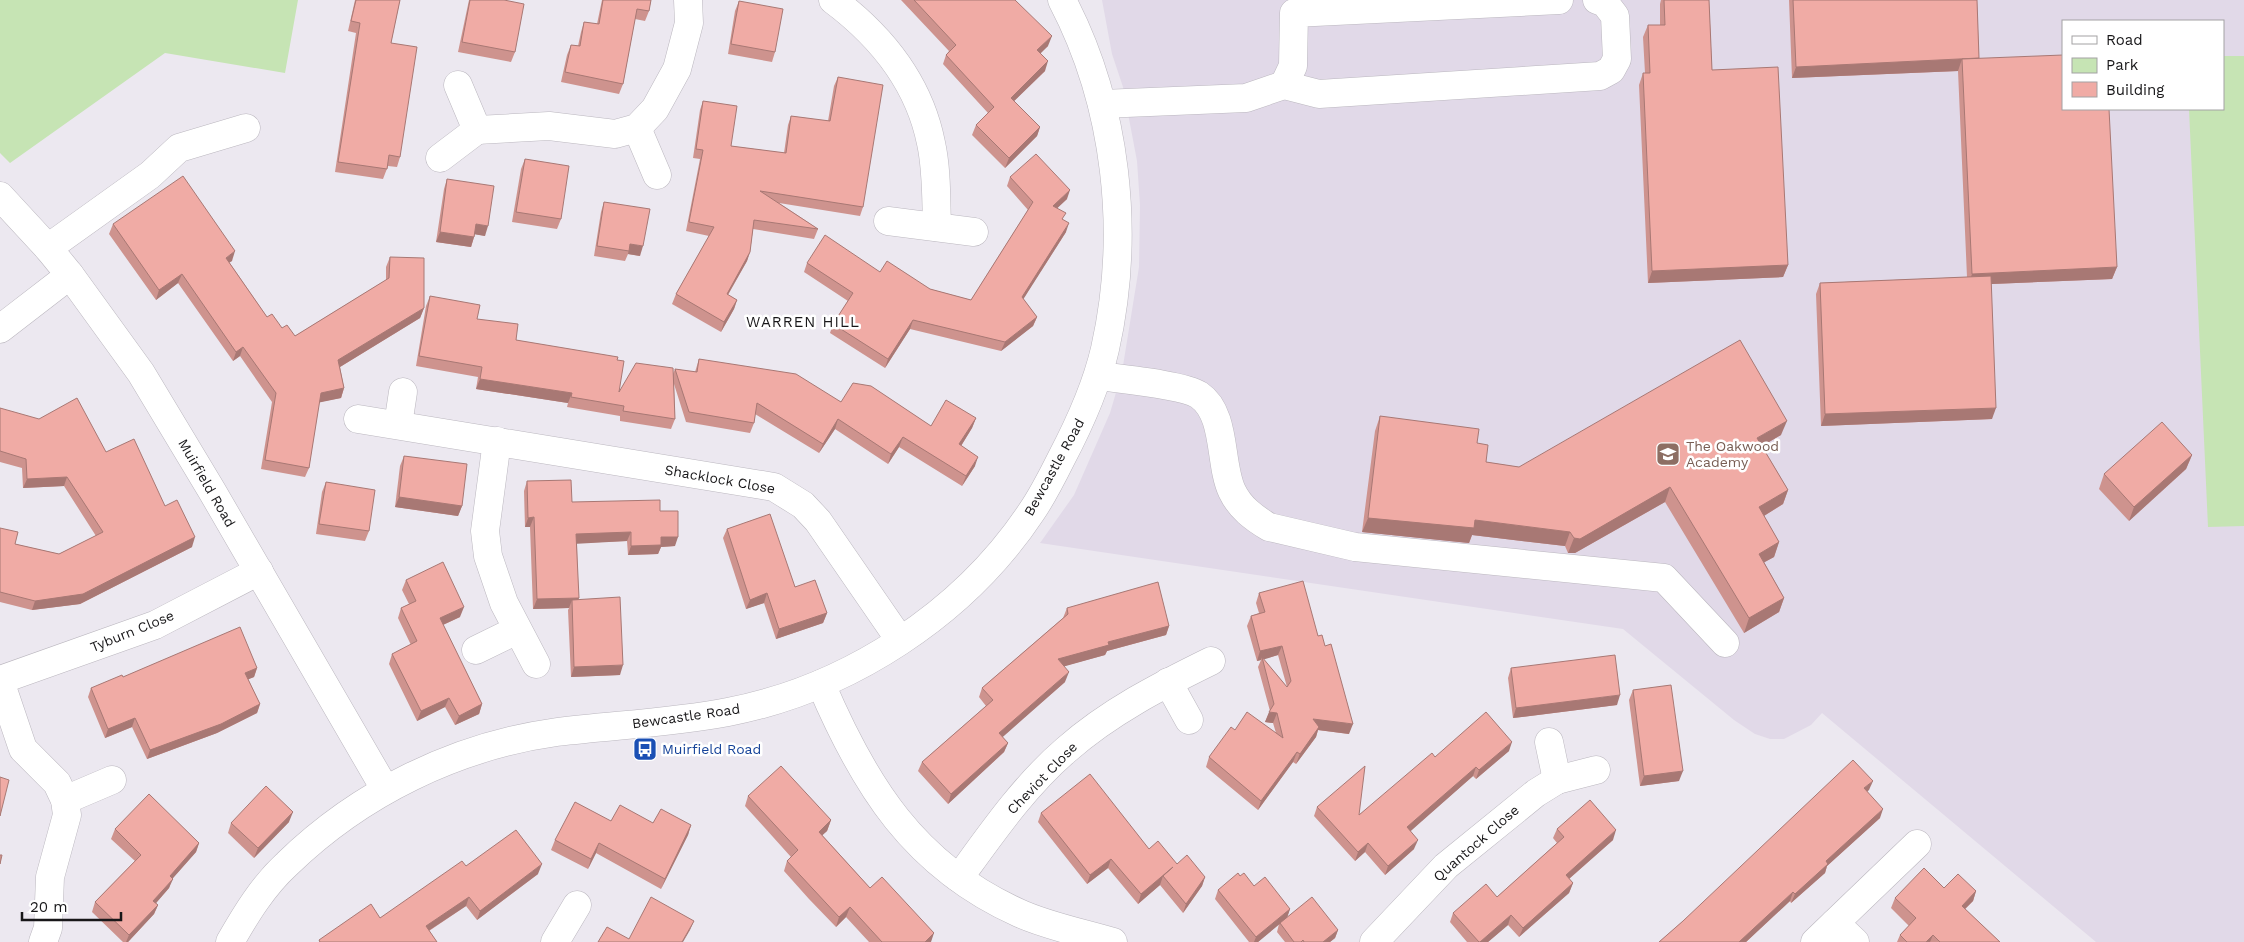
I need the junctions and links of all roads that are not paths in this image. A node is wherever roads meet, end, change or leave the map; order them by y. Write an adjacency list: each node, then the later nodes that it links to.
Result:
1 (688, 0): 10 (street)
2 (833, 0): 16 (street)
3 (1062, 0): 8 (street, Bewcastle Road)
4 (1559, 0): 7 (street)
5 (1603, 1): 7 (street)
6 (458, 85): 11 (street)
7 (1284, 85): 8 (street)
8 (1102, 104): 21 (street, Bewcastle Road)
9 (246, 128): 18 (street)
10 (637, 128): 11 (street); 13 (street)
11 (477, 130): 12 (street)
12 (440, 158)
13 (657, 175)
14 (0, 196): 18 (street, Muirfield Road)
15 (888, 221): 16 (street)
16 (937, 227): 17 (street)
17 (974, 232)
18 (48, 248): 19 (street, Muirfield Road)
19 (70, 275): 20 (street); 26 (street, Muirfield Road)
20 (0, 329)
21 (1099, 376): 28 (street, Bewcastle Road); 29 (street)
22 (403, 392): 24 (street)
23 (358, 419): 24 (street, Shacklock Close)
24 (398, 425): 25 (street, Shacklock Close)
25 (497, 442): 27 (street); 28 (street, Shacklock Close)
26 (259, 571): 33 (street, Tyburn Close); 41 (street, Muirfield Road)
27 (517, 630): 30 (street); 32 (street)
28 (900, 640): 35 (street, Bewcastle Road)
29 (1725, 643)
30 (476, 650)
31 (1211, 660): 34 (street, Cheviot Close)
32 (536, 664)
33 (0, 681): 42 (street, Tyburn Close)
34 (1168, 682): 36 (street); 44 (street, Cheviot Close)
35 (821, 684): 41 (street, Bewcastle Road); 44 (street)
36 (1189, 720)
37 (1550, 742): 40 (street)
38 (1596, 770): 40 (street, Quantock Close)
39 (112, 780): 42 (street)
40 (1557, 780): 51 (street, Quantock Close)
41 (385, 789): 48 (street, Bewcastle Road)
42 (65, 800): 47 (street)
43 (1918, 844): 46 (street)
44 (960, 878): 50 (street)
45 (577, 905): 49 (street)
46 (1835, 923): 52 (street); 53 (street)
47 (43, 942)
48 (230, 942)
49 (555, 942)
50 (1113, 942)
51 (1374, 942)
52 (1815, 942)
53 (1855, 942)

